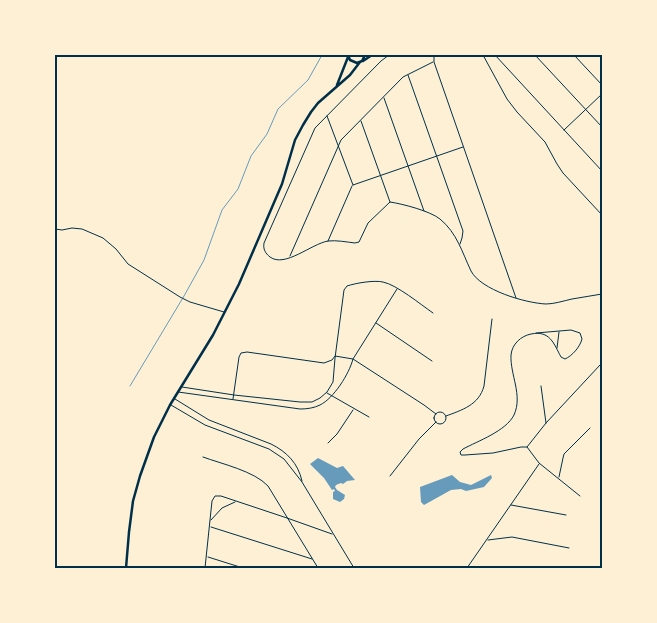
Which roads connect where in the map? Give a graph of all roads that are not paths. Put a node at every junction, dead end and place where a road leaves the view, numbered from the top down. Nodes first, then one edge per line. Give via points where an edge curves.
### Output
1 (365, 55) edge
2 (372, 55) edge
3 (389, 55) edge
4 (434, 55) edge
5 (483, 55) edge
6 (494, 55) edge
7 (535, 55) edge
8 (574, 55) edge
9 (348, 56) edge
10 (361, 62) junction
11 (434, 62) junction
12 (408, 74) junction
13 (602, 85) edge
14 (335, 88) junction
15 (602, 94) edge
16 (384, 97) junction
17 (586, 110) junction
18 (327, 116) junction
19 (361, 120) junction
20 (602, 128) edge
21 (564, 130) junction
22 (338, 145) junction
23 (464, 147) junction
24 (436, 156) junction
25 (408, 166) junction
26 (602, 171) edge
27 (380, 176) junction
28 (352, 185) junction
29 (390, 202) junction
30 (424, 211) junction
31 (602, 215) edge
32 (55, 229) edge
33 (328, 241) junction
34 (460, 244) junction
35 (289, 257) junction
36 (397, 289) junction
37 (602, 294) edge
38 (517, 298) junction
39 (225, 312) junction
40 (433, 313) dead end
41 (492, 319) dead end
42 (375, 323) junction
43 (559, 332) junction
44 (536, 333) junction
45 (557, 348) junction
46 (335, 356) junction
47 (353, 360) junction
48 (432, 361) dead end
49 (600, 365) dead end
50 (181, 386) junction
51 (541, 386) dead end
52 (208, 391) junction
53 (178, 392) junction
54 (218, 392) junction
55 (326, 392) junction
56 (234, 395) junction
57 (332, 395) junction
58 (208, 397) junction
59 (174, 398) junction
60 (217, 398) junction
61 (233, 400) junction
62 (170, 405) junction
63 (354, 408) junction
64 (197, 413) junction
65 (436, 414) junction
66 (446, 416) junction
67 (369, 417) dead end
68 (193, 419) junction
69 (209, 420) junction
70 (436, 422) junction
71 (546, 423) junction
72 (207, 426) junction
73 (590, 428) dead end
74 (328, 443) dead end
75 (527, 447) junction
76 (203, 457) dead end
77 (539, 463) junction
78 (390, 476) dead end
79 (559, 478) junction
80 (302, 482) junction
81 (580, 496) dead end
82 (235, 502) junction
83 (511, 505) junction
84 (566, 515) dead end
85 (287, 518) junction
86 (211, 520) junction
87 (210, 526) junction
88 (333, 535) junction
89 (487, 540) junction
90 (569, 548) dead end
91 (308, 552) junction
92 (303, 556) junction
93 (206, 557) junction
94 (314, 559) junction
95 (126, 568) edge
96 (205, 568) edge
97 (243, 568) edge
98 (318, 568) edge
99 (354, 568) edge
100 (467, 568) edge

1 - 10 main road
2 - 10 main road
3 - 18 street
4 - 11 street
5 - 31 street via 507,99 545,142 563,172
6 - 21 street
7 - 17 street
8 - 13 street
9 - 10 main road via 353,62
9 - 14 main road
10 - 14 main road
11 - 12 street
11 - 23 street
12 - 16 street
12 - 24 street
14 - 39 main road via 311,112 295,140 282,184
15 - 17 street
16 - 19 street
16 - 25 street
17 - 20 street
17 - 21 street
18 - 22 street
18 - 35 street via 311,135 264,243 264,251 272,258 281,260
19 - 22 street
19 - 27 street
21 - 26 street
22 - 28 street
22 - 35 street
23 - 24 street
23 - 38 street
24 - 25 street
24 - 34 street via 463,231
25 - 27 street
25 - 30 street
27 - 28 street
27 - 29 street
28 - 33 street
29 - 30 street
29 - 33 street via 368,223 359,242
30 - 34 street via 440,219
32 - 39 street via 77,228 102,238 128,264 180,297
33 - 35 street
34 - 38 street via 474,276 498,292
36 - 40 street
36 - 42 street
36 - 46 street via 380,281 346,288
37 - 38 street via 545,304
39 - 50 main road
41 - 66 street via 482,395 470,405
42 - 47 street
42 - 48 street
43 - 44 street
43 - 45 street
43 - 45 street via 578,332 582,339 566,359 561,357
44 - 45 street via 550,338
44 - 75 street via 521,338 512,350 517,391 513,416 503,427 463,449 460,454 494,453
46 - 47 street
46 - 55 street via 333,382
46 - 56 street via 324,363 241,353
47 - 57 street
47 - 65 street
49 - 71 street
50 - 52 street
50 - 53 main road
51 - 71 street
52 - 54 street
52 - 58 street
53 - 58 street
53 - 59 main road
54 - 56 street
54 - 60 street
55 - 56 street via 312,402
55 - 57 street
56 - 61 street
57 - 61 street via 319,406 300,410
57 - 63 street
58 - 60 street
59 - 62 main road
59 - 64 street
60 - 61 street
62 - 68 street
62 - 95 main road via 150,448 136,490
63 - 67 street
63 - 74 street
64 - 68 street
64 - 69 street
65 - 66 street via 441,412
65 - 70 street
66 - 70 street via 442,424
68 - 72 street
69 - 72 street
69 - 80 street via 279,448 294,463
70 - 78 street
71 - 75 street
72 - 80 street via 269,449 284,459
73 - 79 street via 564,454
75 - 77 street
76 - 85 street via 263,481
77 - 79 street
77 - 83 street
79 - 81 street
80 - 88 street
82 - 85 street
82 - 86 street via 222,508
82 - 86 street via 221,496 214,498
83 - 84 street
83 - 89 street
85 - 88 street
85 - 91 street
86 - 87 street
87 - 92 street
87 - 93 street
88 - 99 street
89 - 90 street via 512,537
89 - 100 street
91 - 92 street
91 - 94 street
92 - 94 street
93 - 96 street
93 - 97 street
94 - 98 street

